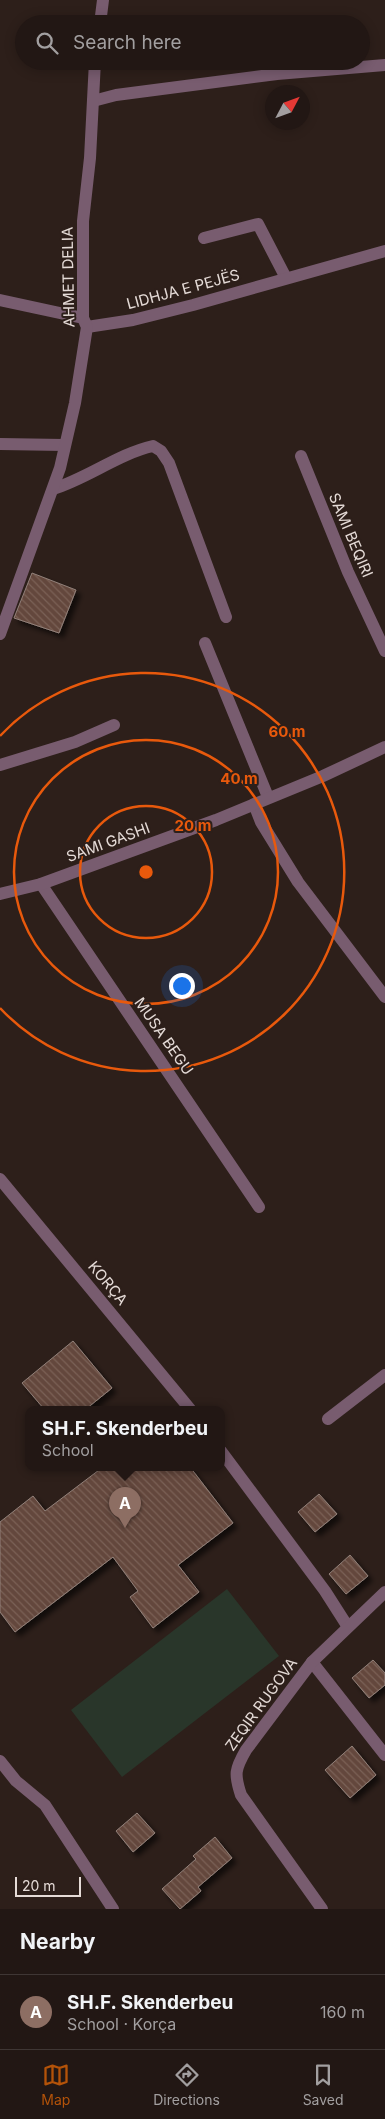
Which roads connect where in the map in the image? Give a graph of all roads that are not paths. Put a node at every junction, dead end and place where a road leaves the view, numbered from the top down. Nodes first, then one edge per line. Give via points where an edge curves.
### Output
1 (103, 0) edge
2 (101, 15) edge
3 (385, 65) edge
4 (370, 66) edge
5 (95, 70) edge
6 (325, 70) edge
7 (93, 100) junction
8 (204, 238) dead end
9 (385, 251) edge
10 (286, 278) junction
11 (0, 300) edge
12 (85, 322) junction
13 (0, 444) edge
14 (64, 445) junction
15 (302, 456) dead end
16 (53, 489) junction
17 (226, 617) dead end
18 (0, 634) edge
19 (205, 643) dead end
20 (385, 651) edge
21 (114, 725) dead end
22 (385, 747) edge
23 (0, 765) edge
24 (268, 797) junction
25 (254, 804) junction
26 (41, 884) junction
27 (0, 894) edge
28 (385, 997) edge
29 (0, 1178) edge
30 (259, 1207) dead end
31 (385, 1375) edge
32 (188, 1406) edge
33 (328, 1419) dead end
34 (225, 1456) edge
35 (385, 1592) edge
36 (348, 1627) junction
37 (312, 1662) junction
38 (385, 1755) edge
39 (0, 1761) edge
40 (113, 1909) edge
41 (322, 1909) edge

1 - 2 street
3 - 4 street
5 - 7 street, AHMET DELIA
6 - 7 street
7 - 12 street, AHMET DELIA via 82,221
8 - 10 street via 258,224
9 - 10 street, LIDHJA E PEJËS
10 - 12 street, LIDHJA E PEJËS via 133,320
11 - 12 street
12 - 14 street, AHMET DELIA via 75,403
13 - 14 street
14 - 16 street, AHMET DELIA
15 - 20 street, SAMI BEQIRI via 348,572
16 - 17 street via 75,482 140,449 153,446 161,451 169,463
16 - 18 street, AHMET DELIA
19 - 24 street
21 - 23 street via 74,742
22 - 24 street, SAMI GASHI
24 - 25 street, SAMI GASHI
25 - 26 street, SAMI GASHI
25 - 28 street via 273,844 298,882
26 - 27 street, SAMI GASHI
26 - 30 street, MUSA BEGU
29 - 32 street, KORÇA
31 - 33 street
34 - 36 street
35 - 36 street
36 - 37 street, ZEQIR RUGOVA
37 - 38 street
37 - 41 street, ZEQIR RUGOVA via 246,1750 237,1766 236,1778 241,1795
39 - 40 street via 16,1781 45,1804

